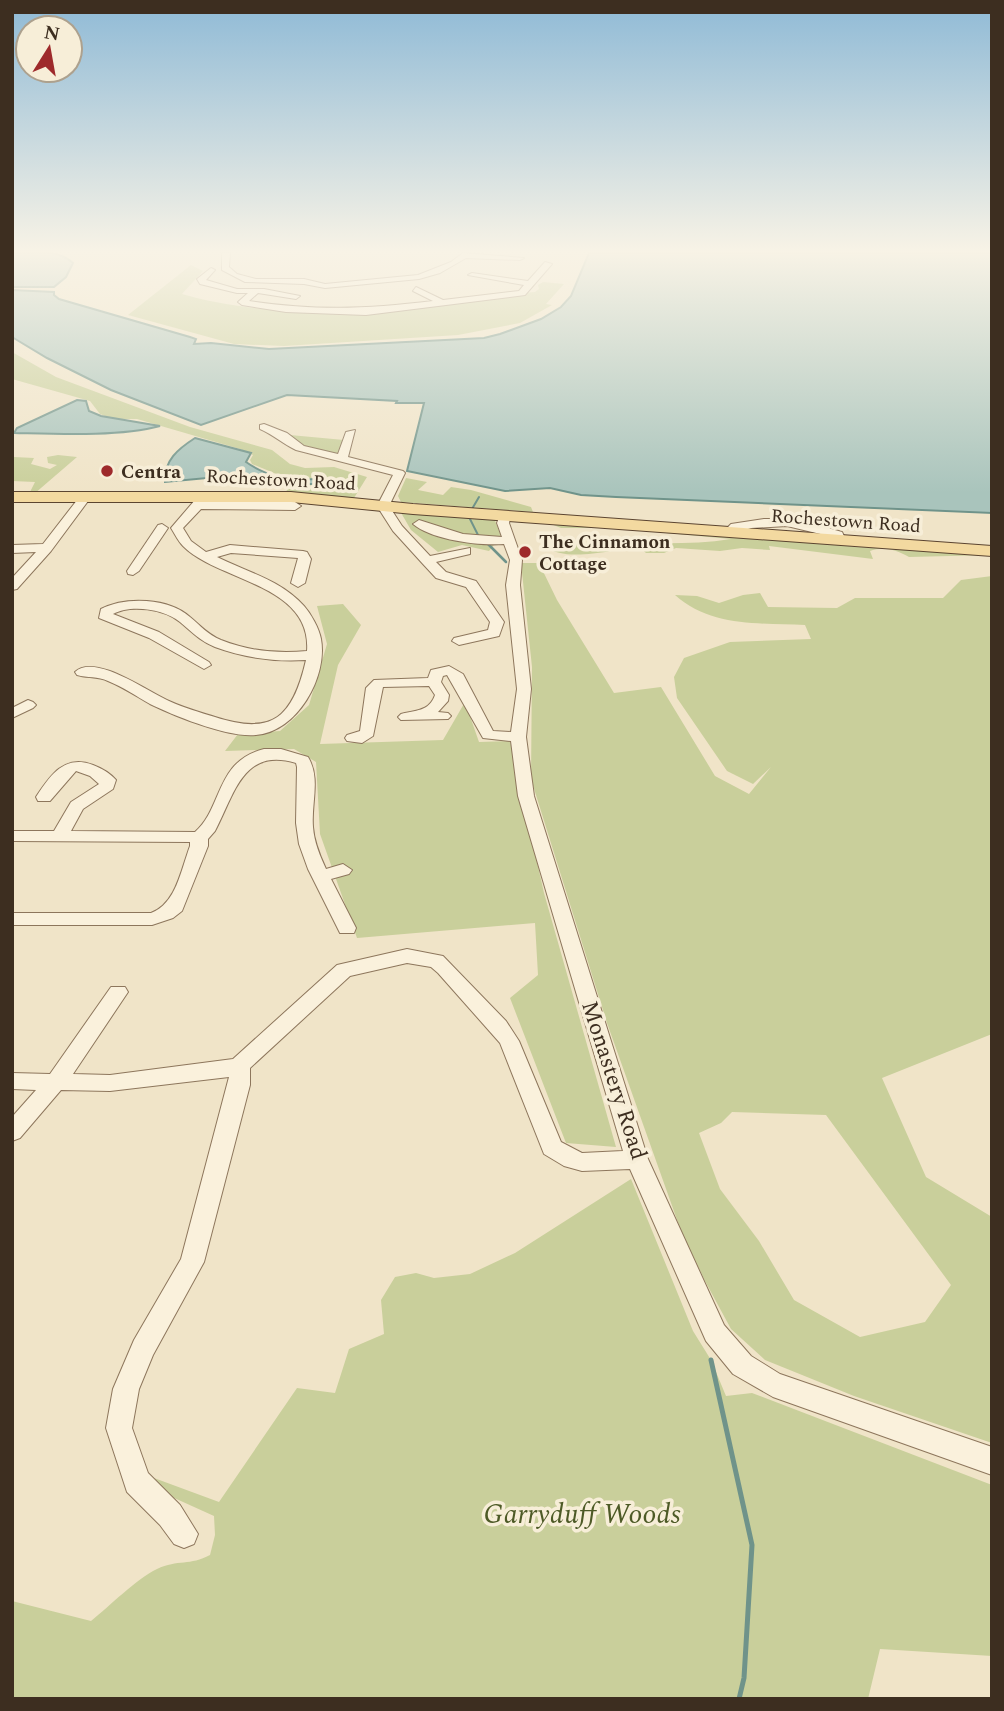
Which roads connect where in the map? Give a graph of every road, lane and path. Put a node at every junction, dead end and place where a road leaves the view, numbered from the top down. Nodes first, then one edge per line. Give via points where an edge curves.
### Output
1 (264, 427) dead end
2 (351, 432) dead end
3 (342, 459) junction
4 (12, 497) edge
5 (85, 497) junction
6 (202, 500) junction
7 (295, 506) dead end
8 (383, 506) junction
9 (505, 515) junction
10 (419, 524) dead end
11 (162, 528) dead end
12 (180, 536) junction
13 (153, 541) junction
14 (493, 541) junction
15 (47, 548) junction
16 (12, 549) edge
17 (466, 551) dead end
18 (992, 551) edge
19 (210, 558) junction
20 (427, 561) junction
21 (133, 571) dead end
22 (298, 583) dead end
23 (12, 586) edge
24 (459, 641) dead end
25 (313, 654) junction
26 (204, 665) dead end
27 (82, 673) dead end
28 (434, 682) junction
29 (28, 705) dead end
30 (12, 714) edge
31 (425, 716) junction
32 (443, 716) dead end
33 (406, 717) dead end
34 (518, 737) junction
35 (353, 738) dead end
36 (71, 790) dead end
37 (12, 836) edge
38 (60, 836) junction
39 (198, 836) junction
40 (343, 870) dead end
41 (322, 876) junction
42 (12, 919) edge
43 (347, 928) dead end
44 (118, 992) dead end
45 (240, 1065) junction
46 (12, 1081) edge
47 (57, 1082) junction
48 (12, 1132) edge
49 (637, 1159) junction
50 (992, 1461) edge
51 (184, 1534) dead end

1 - 3 street via 294,446
2 - 3 street
3 - 8 street via 398,472
4 - 5 main road, Rochestown Road
5 - 6 main road, Rochestown Road
5 - 15 street
6 - 7 street
6 - 8 main road, Rochestown Road via 290,497
6 - 12 street via 181,519
8 - 9 main road, Rochestown Road
8 - 20 street
9 - 14 street, Monastery Road
9 - 18 main road, Rochestown Road
10 - 14 street via 454,538
11 - 13 street
12 - 13 street
12 - 19 street
13 - 21 street
14 - 34 street, Monastery Road via 516,559 513,585 524,689
15 - 16 street
15 - 23 street
17 - 20 street
19 - 22 street via 230,549 303,555
19 - 25 street via 284,592 313,634
20 - 24 street via 441,575 471,584 498,622 494,633
25 - 26 street via 248,653 209,640 185,619 147,608 125,605 106,612 106,618 114,623 154,635
25 - 27 street via 299,703 278,725 265,731 244,731 163,705 108,675
28 - 31 street via 441,701
28 - 34 street via 441,671 456,674 488,735
28 - 35 street via 379,683 373,688 368,733
29 - 30 street
31 - 32 street
31 - 33 street
34 - 49 street, Monastery Road via 530,807
36 - 38 street via 48,792 67,768 77,765 88,766 108,780 107,786 71,810
37 - 38 street
38 - 39 street
39 - 41 street via 206,831 236,772 247,760 263,754 292,756 306,765 305,835
39 - 42 street via 199,846 176,907 166,915 152,919
40 - 41 street
41 - 43 street
44 - 47 street
45 - 47 street via 110,1083
45 - 49 street via 332,978 407,956 422,957 445,968 499,1026 552,1149 566,1159 588,1163
45 - 51 street via 239,1084 192,1262 143,1348 126,1390 119,1428 136,1482
46 - 47 street
47 - 48 street
49 - 50 street, Monastery Road via 715,1333 742,1366 773,1384

